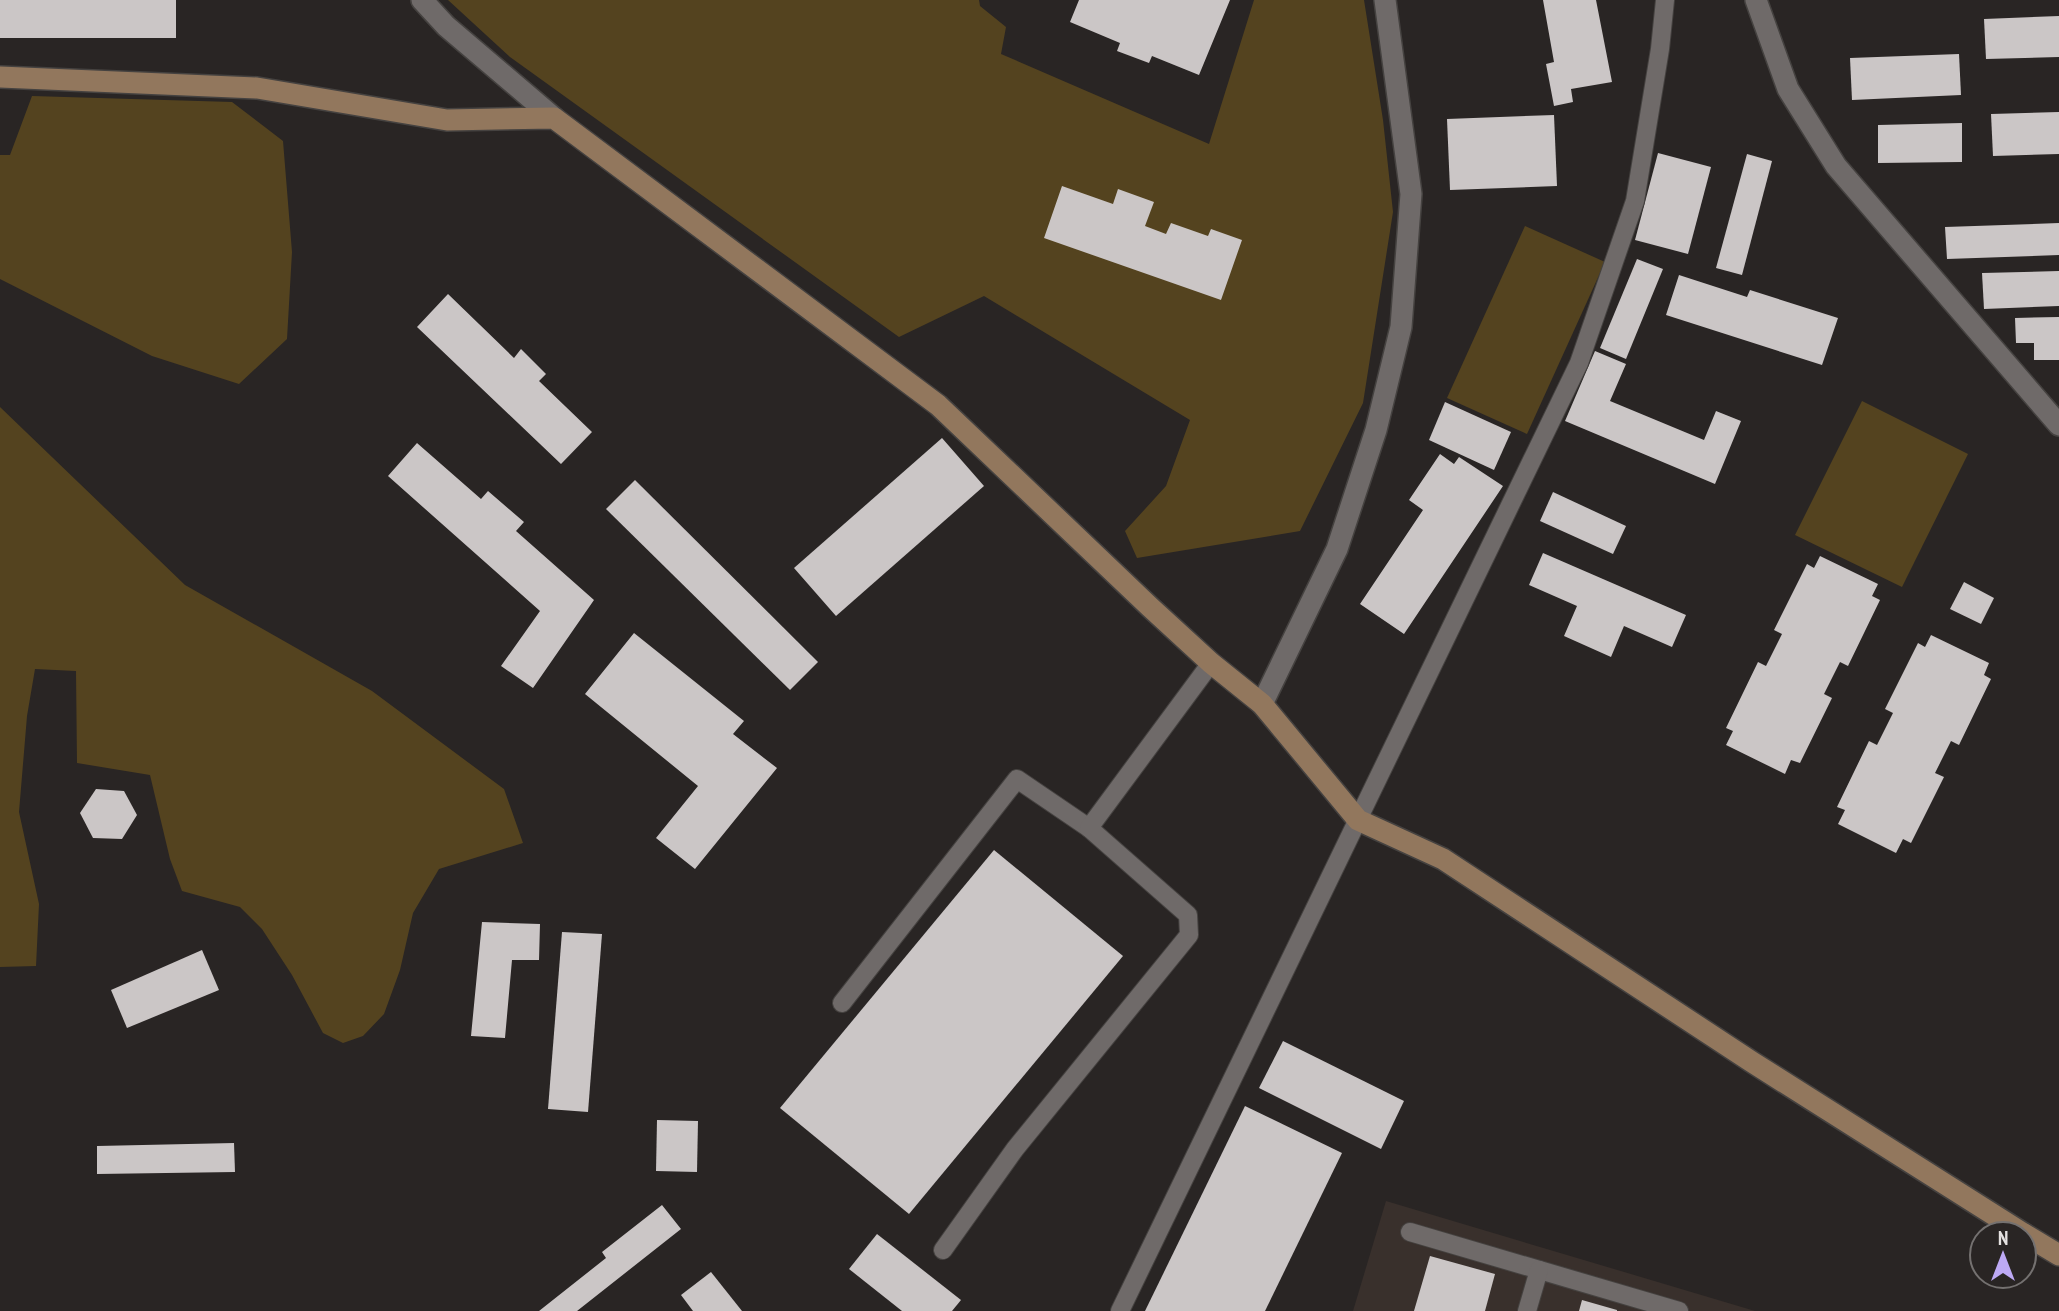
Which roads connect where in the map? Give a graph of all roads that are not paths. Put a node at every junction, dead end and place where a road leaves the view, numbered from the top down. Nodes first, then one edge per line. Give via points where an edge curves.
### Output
1 (422, 0) edge
2 (1385, 0) edge
3 (1665, 0) edge
4 (1756, 0) edge
5 (0, 77) edge
6 (554, 118) junction
7 (2059, 425) edge
8 (1212, 663) junction
9 (1262, 704) junction
10 (1357, 820) junction
11 (1089, 828) junction
12 (842, 1003) dead end
13 (2002, 1220) edge
14 (1410, 1232) dead end
15 (2038, 1242) edge
16 (943, 1250) dead end
17 (2059, 1255) edge
18 (1539, 1270) junction
19 (1120, 1311) edge
20 (1527, 1311) edge
21 (1679, 1311) edge

1 - 6 street
2 - 9 street via 1411,194 1401,327 1376,430 1337,550
3 - 10 lane via 1635,201 1579,363
4 - 7 street via 1788,89 1836,166
5 - 6 street via 257,88 447,120
6 - 8 street via 938,405
8 - 9 street
8 - 11 lane
9 - 10 street
10 - 13 street via 1443,859
10 - 19 lane
11 - 12 lane via 1017,779
11 - 16 lane via 1188,915 1189,935 1014,1149
14 - 18 lane
15 - 17 street
18 - 20 lane
18 - 21 lane

